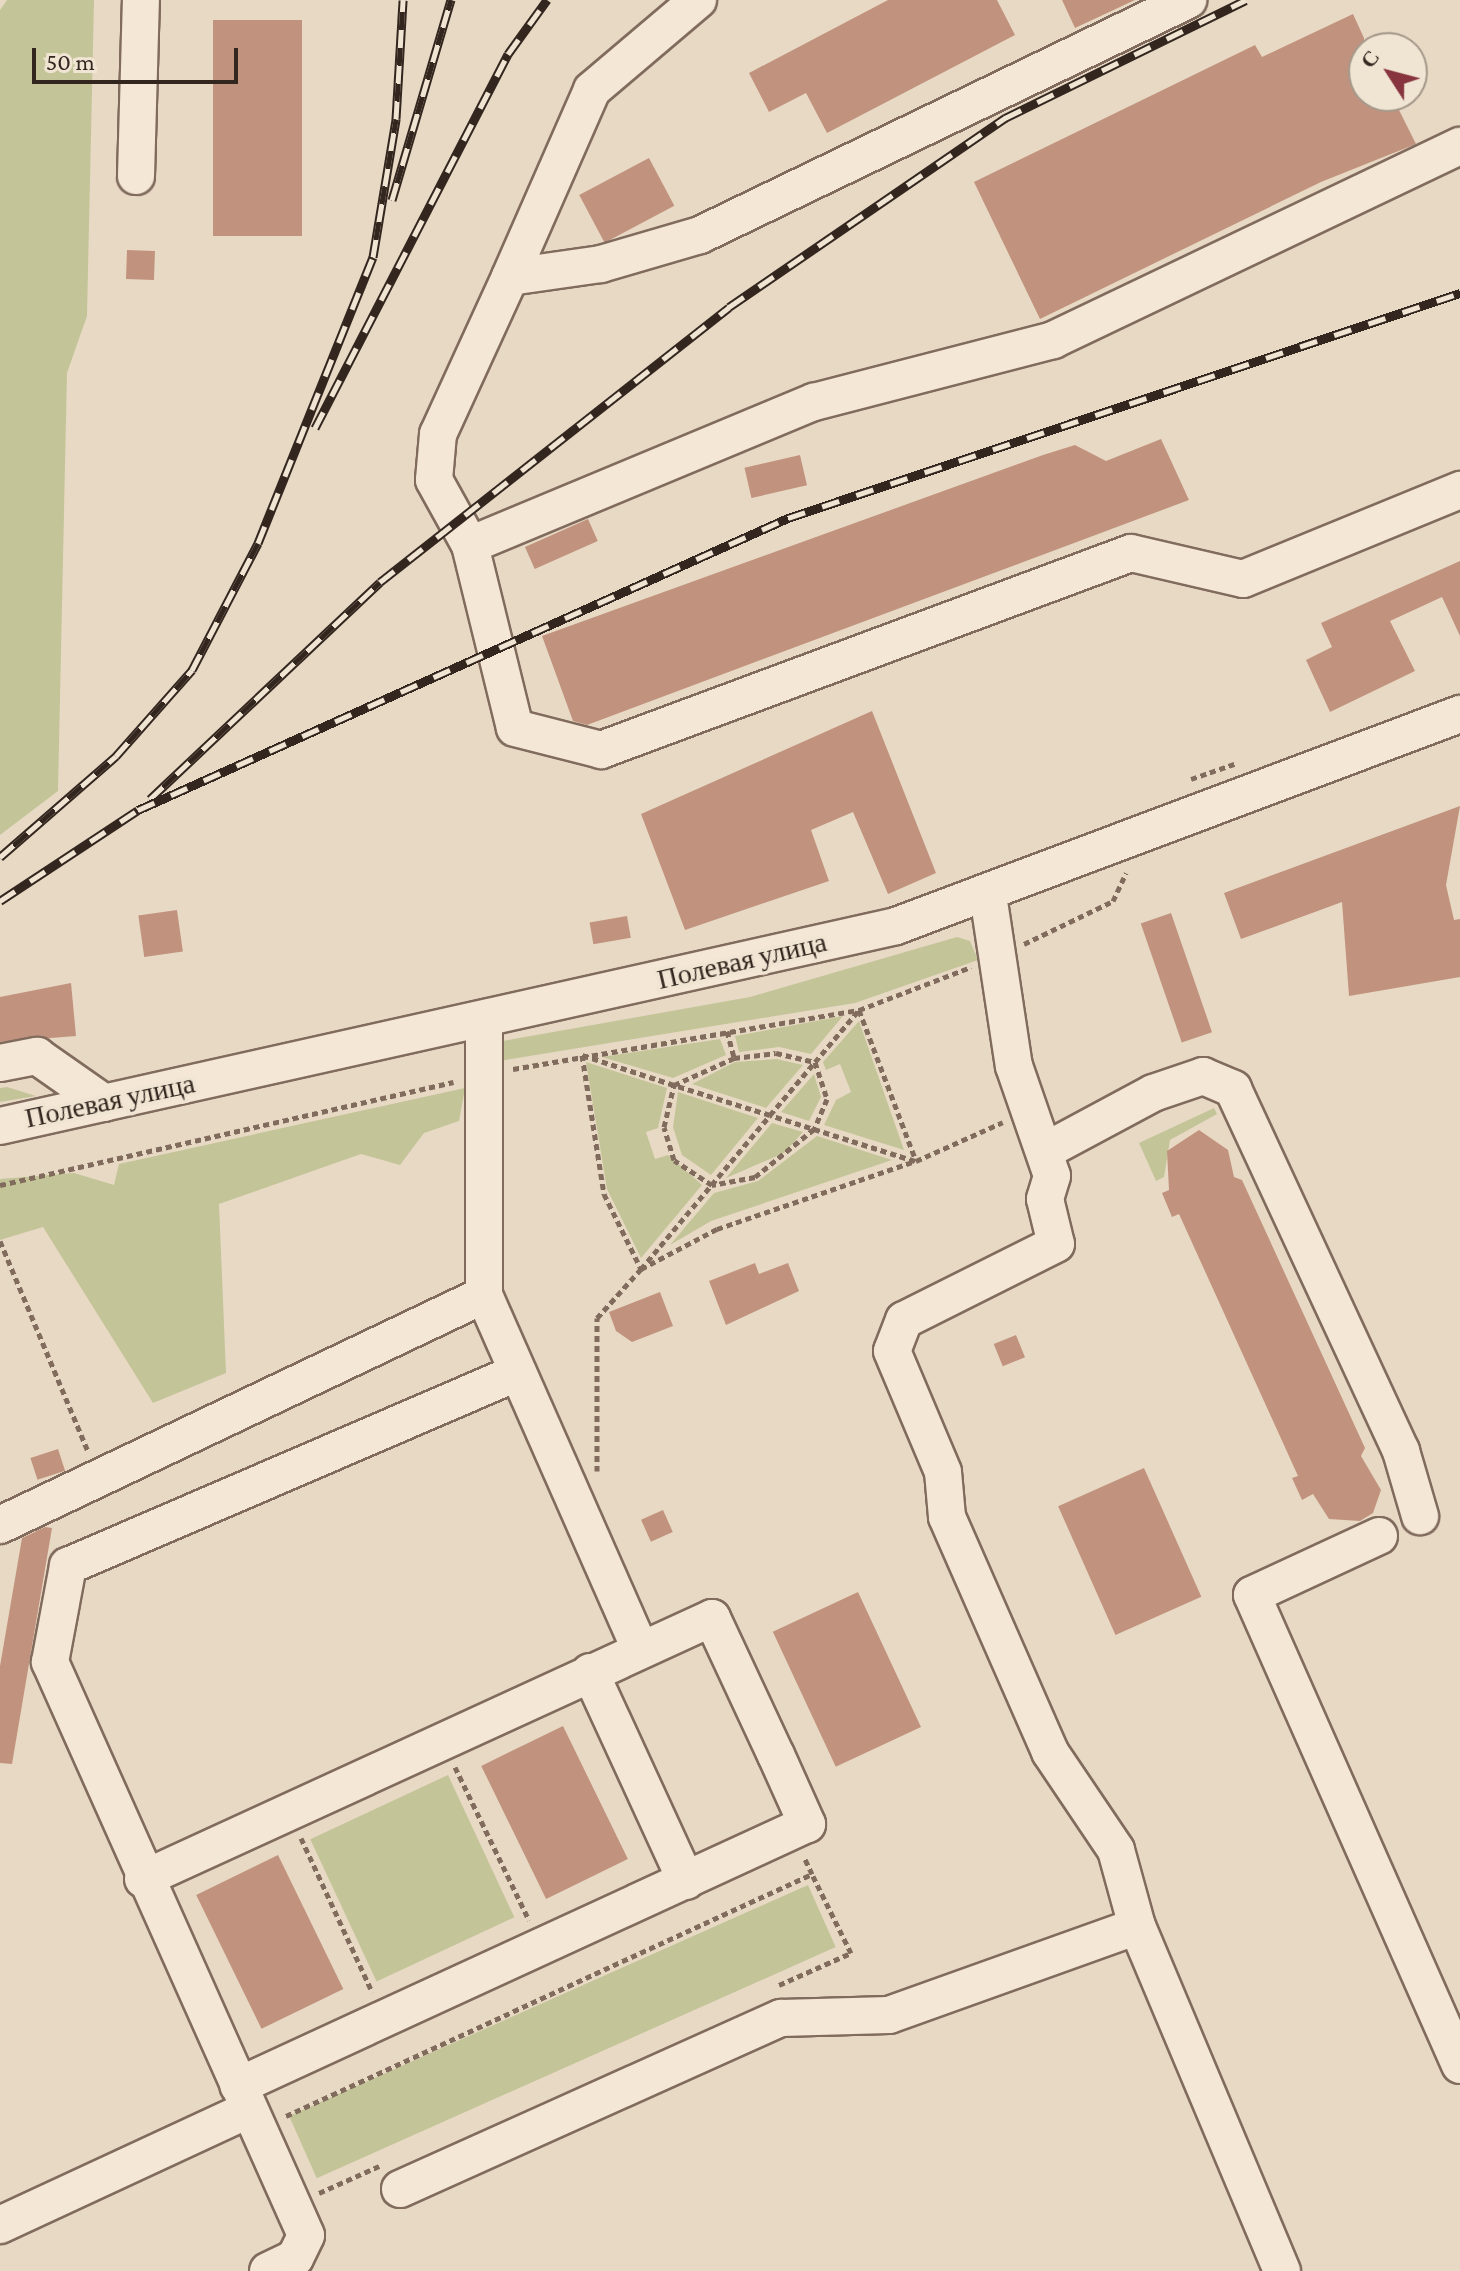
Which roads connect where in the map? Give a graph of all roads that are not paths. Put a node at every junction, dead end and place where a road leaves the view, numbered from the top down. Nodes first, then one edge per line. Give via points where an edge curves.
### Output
1 (141, 0) edge
2 (1188, 0) edge
3 (680, 4) edge
4 (1460, 146) edge
5 (136, 176) dead end
6 (510, 277) junction
7 (1460, 490) edge
8 (470, 545) junction
9 (1460, 714) edge
10 (988, 895) junction
11 (484, 1019) junction
12 (0, 1063) edge
13 (104, 1103) junction
14 (0, 1126) edge
15 (1045, 1151) junction
16 (484, 1295) junction
17 (516, 1373) junction
18 (1420, 1516) dead end
19 (0, 1525) edge
20 (1379, 1536) dead end
21 (640, 1648) junction
22 (590, 1672) junction
23 (143, 1879) junction
24 (686, 1881) junction
25 (1137, 1926) junction
26 (1460, 2065) edge
27 (257, 2097) junction
28 (395, 2175) road end
29 (0, 2225) edge
30 (268, 2271) edge
31 (1282, 2271) edge

1 - 5 street
2 - 6 street via 700,235 601,264
3 - 6 street via 592,90
4 - 8 street via 1053,340 814,402
6 - 8 street via 438,434 434,480
7 - 8 street via 1243,579 1131,553 601,750 515,728
9 - 10 street, Полевая улица
10 - 11 street, Полевая улица via 896,926
10 - 15 street via 1014,1066
11 - 13 street, Полевая улица
11 - 16 street
12 - 13 street via 37,1056
13 - 14 street, Полевая улица
15 - 18 street via 1165,1089 1203,1076 1233,1089 1401,1451
15 - 25 street via 1052,1252 904,1320 892,1351 943,1472 947,1517 1050,1752 1116,1850
16 - 17 street
16 - 19 street
17 - 21 street
17 - 23 street via 68,1566 50,1662
20 - 26 street via 1252,1595
21 - 22 street
21 - 24 street via 712,1618 807,1824
22 - 23 street
22 - 24 street
23 - 27 street
24 - 27 street
25 - 28 street via 889,2015 781,2018
25 - 31 street
27 - 29 street
27 - 30 street via 306,2235 295,2258

